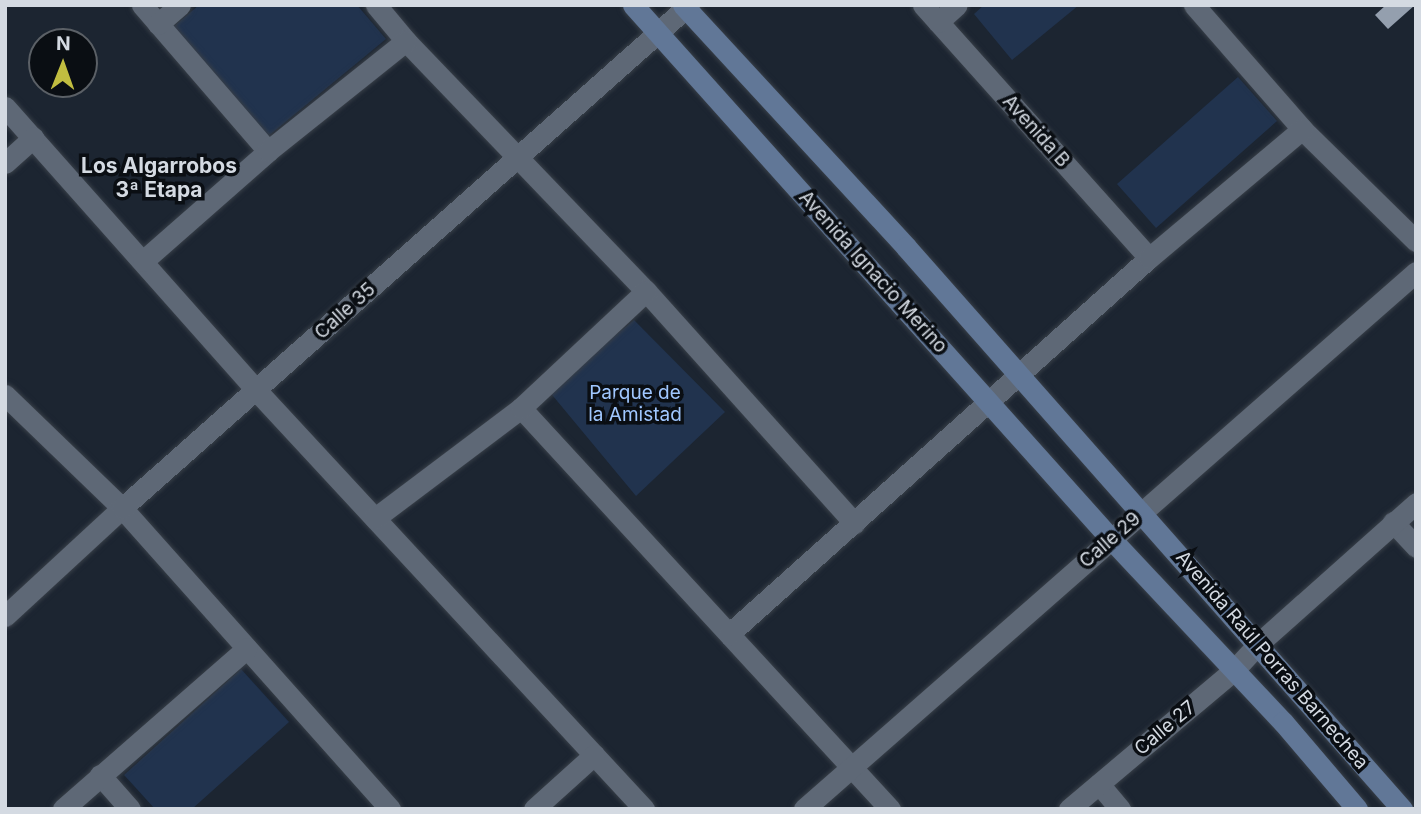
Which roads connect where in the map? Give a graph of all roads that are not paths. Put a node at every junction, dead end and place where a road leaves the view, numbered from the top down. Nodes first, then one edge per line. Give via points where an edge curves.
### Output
1 (142, 5) edge
2 (180, 5) edge
3 (376, 5) edge
4 (633, 5) edge
5 (923, 5) edge
6 (957, 5) edge
7 (1194, 5) edge
8 (686, 6) edge
9 (938, 22) junction
10 (158, 24) junction
11 (658, 33) junction
12 (406, 41) junction
13 (5, 107) edge
14 (1302, 129) junction
15 (33, 138) junction
16 (268, 151) junction
17 (517, 158) junction
18 (5, 163) edge
19 (1416, 241) edge
20 (1149, 258) junction
21 (143, 261) junction
22 (1416, 272) edge
23 (646, 291) junction
24 (1019, 374) junction
25 (256, 390) junction
26 (5, 395) edge
27 (989, 402) junction
28 (521, 408) junction
29 (1416, 503) edge
30 (121, 508) junction
31 (1142, 512) junction
32 (374, 518) junction
33 (1393, 522) junction
34 (854, 523) junction
35 (1111, 539) junction
36 (1416, 547) edge
37 (5, 616) edge
38 (729, 634) junction
39 (1258, 644) junction
40 (247, 648) junction
41 (1234, 670) junction
42 (594, 755) junction
43 (852, 767) junction
44 (100, 775) junction
45 (1099, 784) junction
46 (63, 809) edge
47 (130, 809) edge
48 (390, 809) edge
49 (534, 809) edge
50 (644, 809) edge
51 (804, 809) edge
52 (890, 809) edge
53 (1069, 809) edge
54 (1120, 809) edge
55 (1357, 809) edge
56 (1402, 809) edge

1 - 10 street
2 - 10 street
3 - 12 street
4 - 11 street, Avenida Ignacio Merino
5 - 9 street, Avenida B
6 - 9 street
7 - 14 street
8 - 11 street, Calle 35
8 - 24 street, Avenida Ignacio Merino
9 - 20 street, Avenida B
10 - 16 street
11 - 17 street, Calle 35
11 - 27 street, Avenida Ignacio Merino
12 - 16 street
12 - 17 street
13 - 15 street
14 - 19 street
14 - 20 street
15 - 18 street
15 - 21 street
16 - 21 street
17 - 23 street
17 - 25 street, Calle 35
20 - 24 street
21 - 25 street
22 - 31 street, Calle 29
23 - 28 street
23 - 34 street
24 - 27 street
24 - 31 street, Avenida Ignacio Merino
25 - 30 street, Calle 35
25 - 32 street
26 - 30 street
27 - 34 street
27 - 35 street, Avenida Ignacio Merino
28 - 32 street
28 - 38 street
29 - 33 street, Calle 27
30 - 37 street, Calle 35
30 - 40 street
31 - 35 street, Calle 29
31 - 39 street, Avenida Raúl Porras Barnechea
32 - 42 street
33 - 36 street
33 - 39 street, Calle 27
34 - 38 street
35 - 41 street, Avenida Raúl Porras Barnechea
35 - 43 street, Calle 29
38 - 43 street
39 - 41 street, Calle 27
39 - 56 street, Avenida Raúl Porras Barnechea
40 - 44 street
40 - 48 street
41 - 45 street, Calle 27
41 - 55 street, Avenida Raúl Porras Barnechea
42 - 49 street
42 - 50 street
43 - 51 street, Calle 29
43 - 52 street
44 - 46 street
44 - 47 street
45 - 53 street, Calle 27
45 - 54 street

